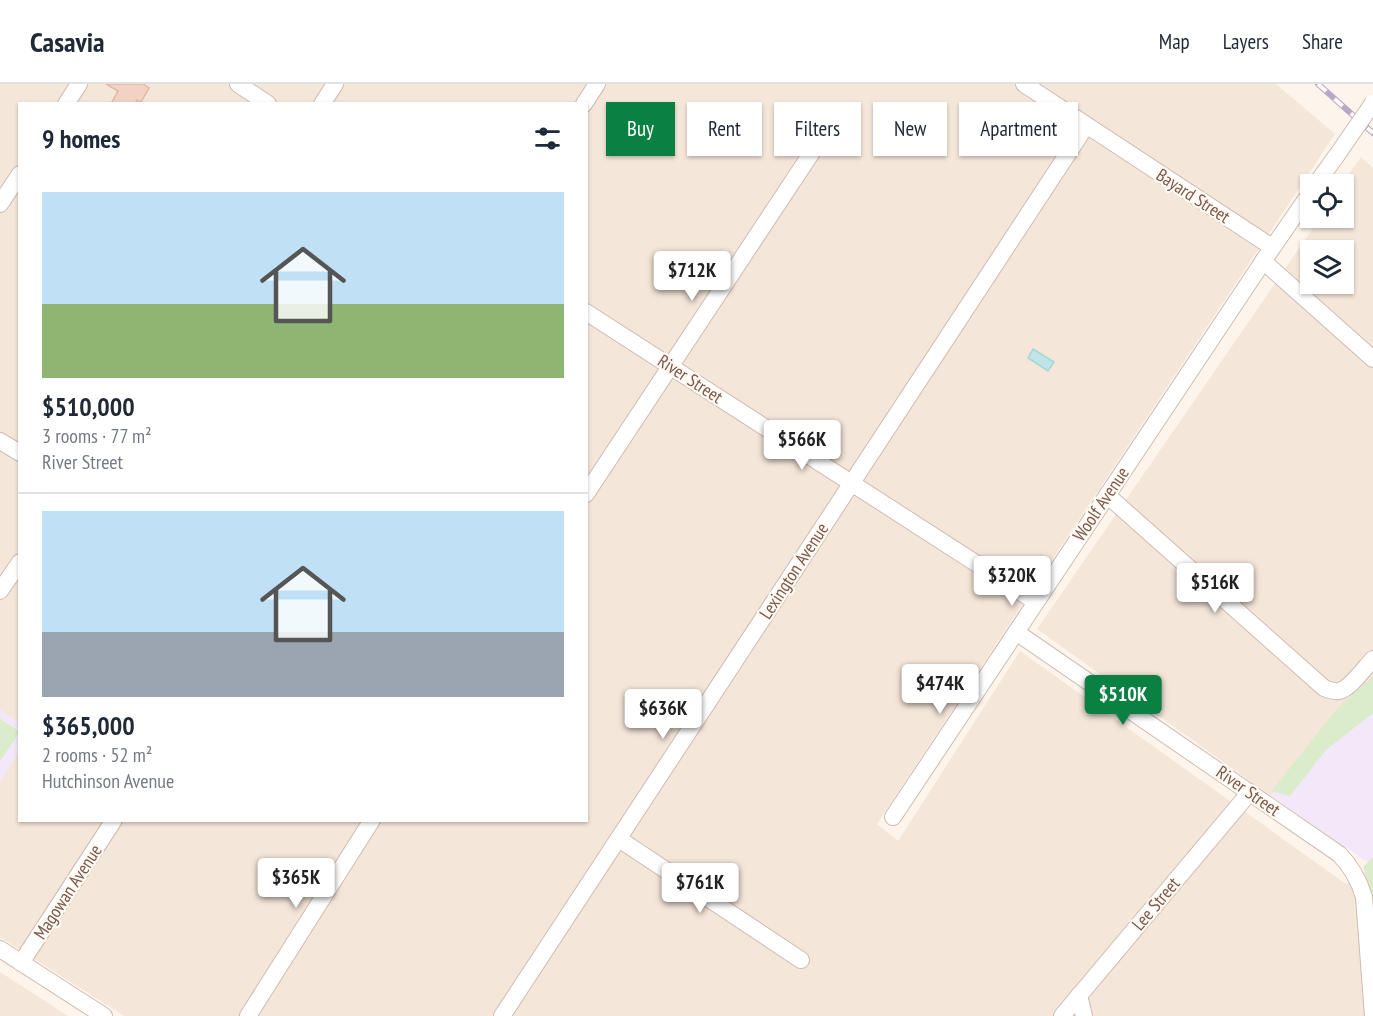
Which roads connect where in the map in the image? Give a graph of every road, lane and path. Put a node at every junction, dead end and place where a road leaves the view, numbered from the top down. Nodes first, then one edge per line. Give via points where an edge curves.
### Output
1 (79, 84) edge
2 (238, 84) edge
3 (335, 84) edge
4 (597, 84) edge
5 (1024, 84) edge
6 (67, 102) edge
7 (265, 102) edge
8 (323, 102) edge
9 (586, 102) edge
10 (1373, 103) edge
11 (1086, 126) junction
12 (810, 156) edge
13 (1323, 174) edge
14 (18, 177) edge
15 (0, 204) edge
16 (1300, 208) edge
17 (1268, 254) junction
18 (588, 313) edge
19 (1373, 359) edge
20 (671, 366) junction
21 (0, 441) edge
22 (18, 452) edge
23 (852, 483) junction
24 (588, 491) edge
25 (1107, 495) junction
26 (18, 565) edge
27 (0, 591) edge
28 (1036, 602) junction
29 (1016, 632) junction
30 (1373, 659) edge
31 (1250, 792) junction
32 (893, 817) dead end
33 (113, 822) edge
34 (371, 822) edge
35 (618, 839) junction
36 (0, 949) edge
37 (801, 960) dead end
38 (21, 963) junction
39 (1080, 995) junction
40 (104, 1016) edge
41 (248, 1016) edge
42 (502, 1016) edge
43 (1062, 1016) edge
44 (1084, 1016) edge
45 (1373, 1016) edge

1 - 6 street
2 - 7 street
3 - 8 street
4 - 9 street
5 - 11 street, Bayard Street
10 - 13 street, bridge
11 - 17 street, Bayard Street
11 - 23 street, Lexington Avenue
12 - 20 street
14 - 15 street
16 - 17 street, Woolf Avenue
17 - 19 street, Bayard Street
17 - 25 street, Woolf Avenue
18 - 20 street, River Street
20 - 23 street, River Street
20 - 24 street
21 - 22 street
23 - 28 street, River Street
23 - 35 street, Lexington Avenue
25 - 28 street, Woolf Avenue
25 - 30 street via 1324,688 1346,688
26 - 27 street
28 - 29 street, Woolf Avenue
29 - 31 street, River Street
29 - 32 street, Woolf Avenue
31 - 39 street, Lee Street
31 - 45 street, River Street via 1340,854 1351,866 1364,897
33 - 38 street, Magowan Avenue
34 - 41 street
35 - 37 street
35 - 42 street, Lexington Avenue
36 - 38 street
38 - 40 street
39 - 43 street, Lee Street
39 - 44 street

